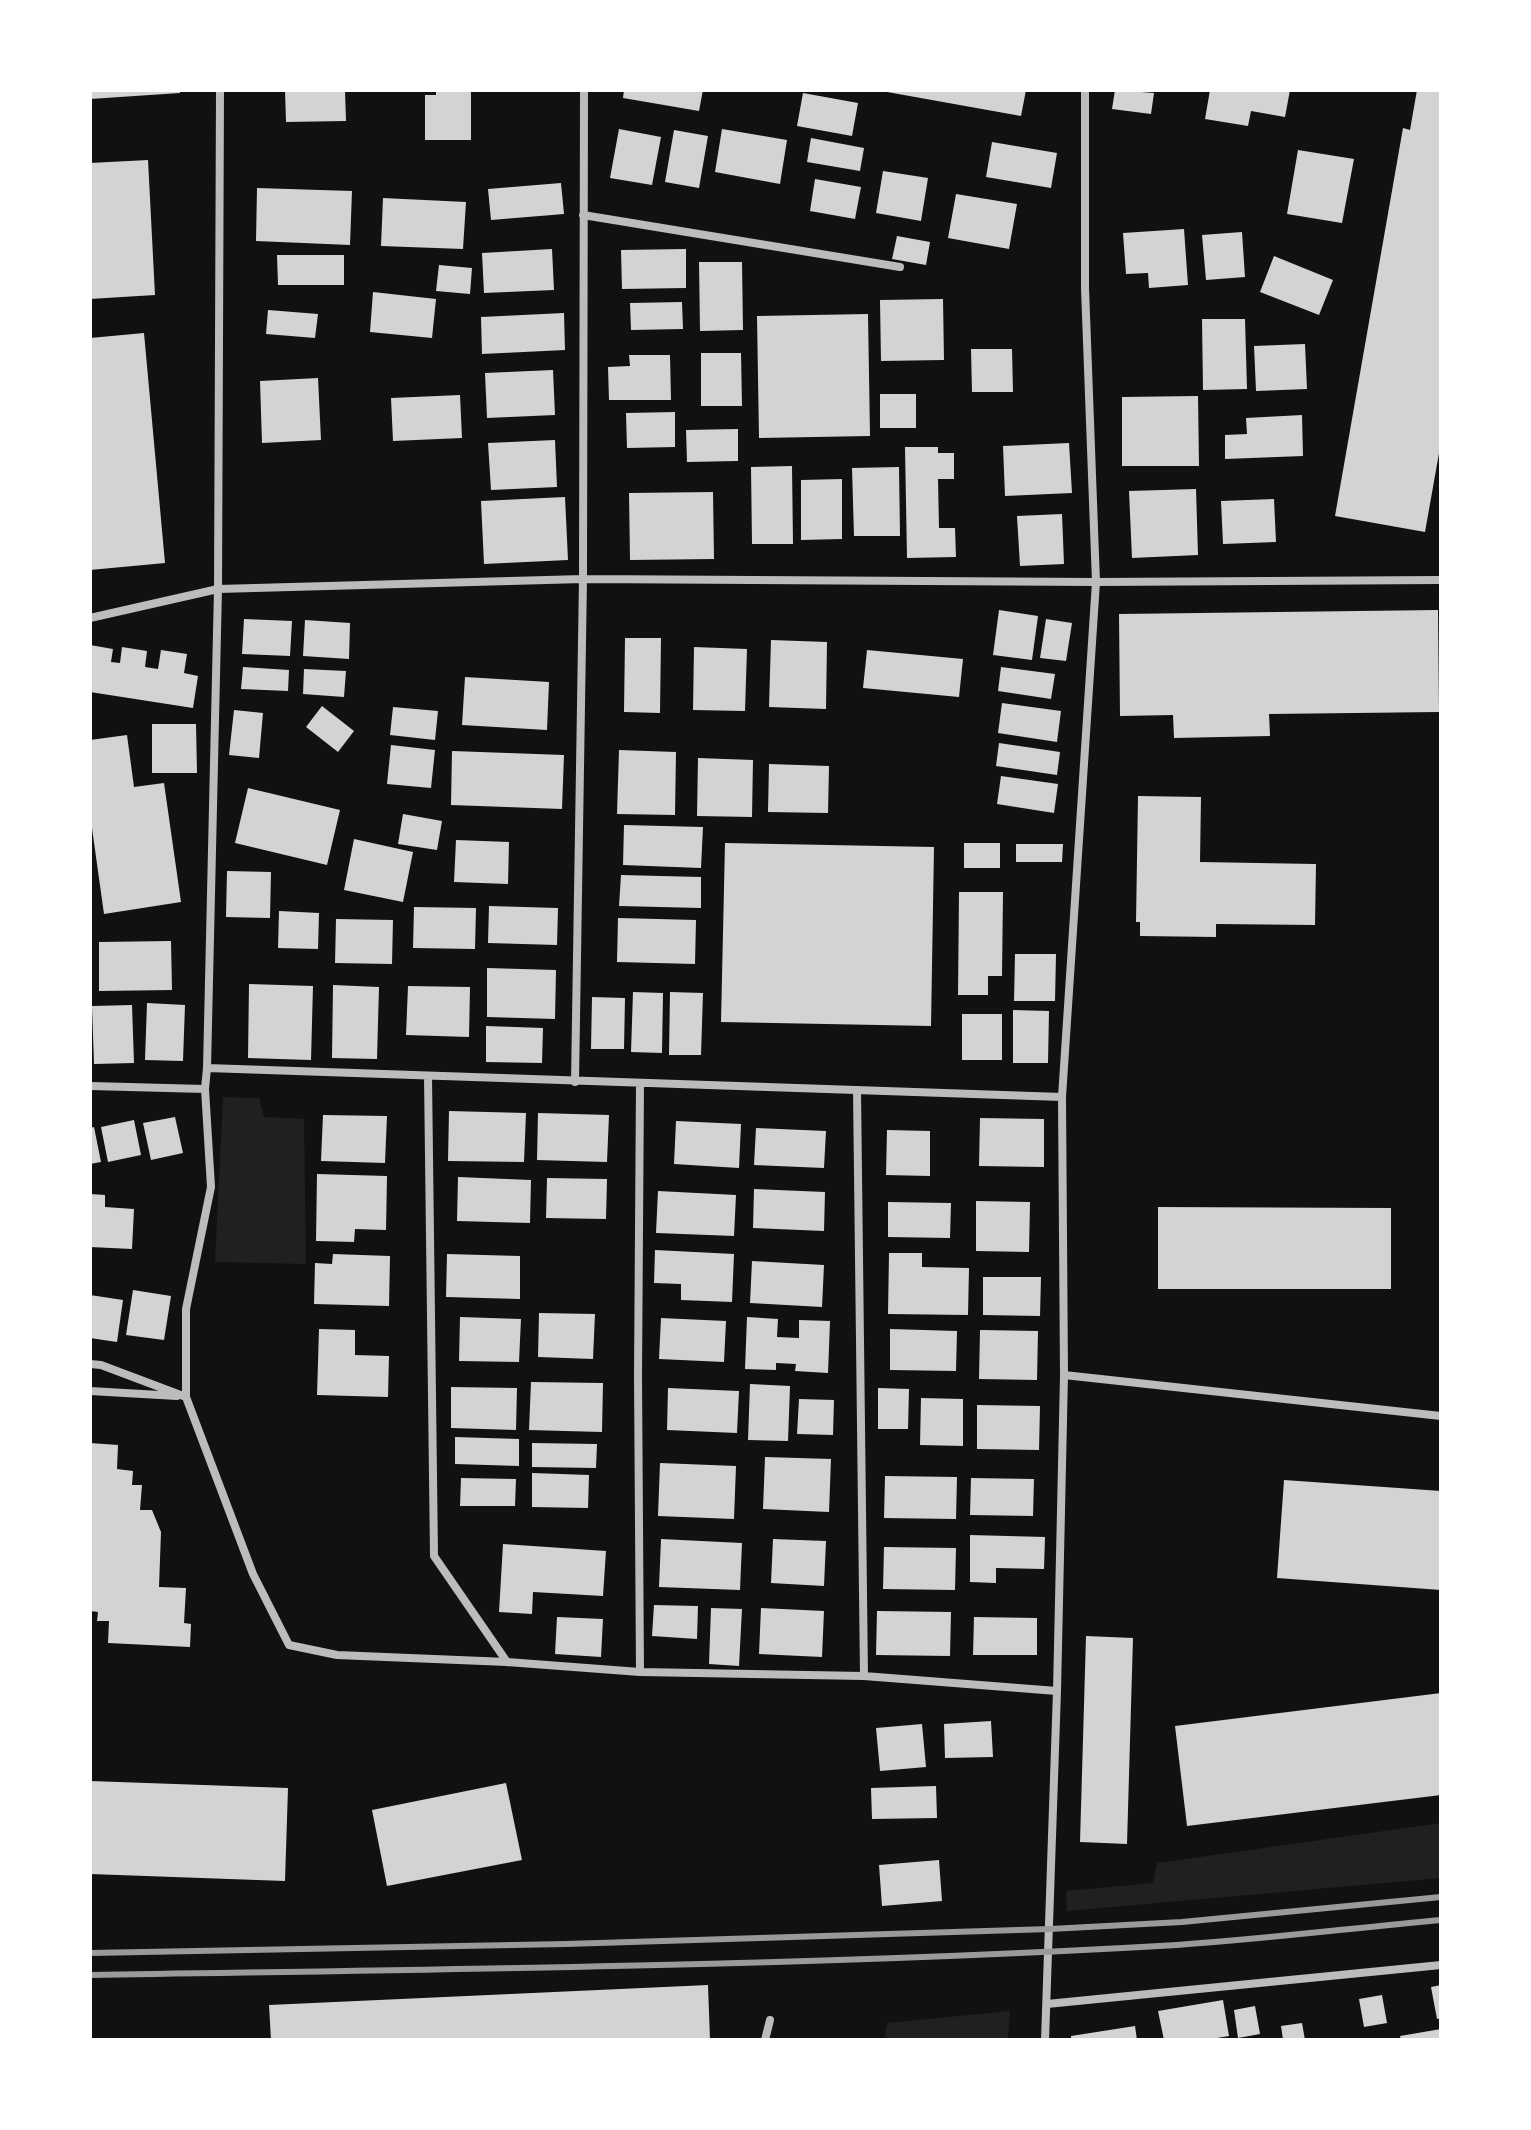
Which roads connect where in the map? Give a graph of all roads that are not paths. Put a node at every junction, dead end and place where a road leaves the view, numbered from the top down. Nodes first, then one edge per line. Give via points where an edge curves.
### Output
1 (220, 90) edge
2 (584, 90) edge
3 (1085, 90) edge
4 (583, 215) junction
5 (900, 267) dead end
6 (583, 579) junction
7 (1441, 580) edge
8 (1096, 582) junction
9 (218, 589) junction
10 (90, 618) edge
11 (207, 1068) junction
12 (428, 1076) junction
13 (575, 1082) junction
14 (640, 1083) junction
15 (90, 1086) edge
16 (205, 1089) junction
17 (857, 1090) junction
18 (1062, 1097) junction
19 (90, 1364) edge
20 (1064, 1375) junction
21 (90, 1391) edge
22 (186, 1397) junction
23 (1441, 1416) edge
24 (507, 1662) junction
25 (640, 1672) junction
26 (864, 1676) junction
27 (1057, 1691) junction
28 (1441, 1965) edge
29 (1047, 2004) junction
30 (770, 2020) dead end
31 (765, 2040) edge
32 (1045, 2040) edge

1 - 9 street
2 - 4 street
3 - 8 street via 1085,288
4 - 5 street
4 - 6 street
6 - 8 street
6 - 9 street
6 - 13 street
7 - 8 street
8 - 18 street
9 - 10 street
9 - 11 street
11 - 12 street
11 - 16 street
12 - 13 street
12 - 24 street via 434,1556
13 - 14 street
14 - 17 street
14 - 25 street
15 - 16 street
16 - 22 street via 211,1187 186,1309
17 - 18 street
17 - 26 street
18 - 20 street
19 - 22 street
20 - 23 street
20 - 27 street
21 - 22 street
22 - 24 street via 253,1574 289,1645 337,1655
24 - 25 street
25 - 26 street
26 - 27 street
27 - 29 street
28 - 29 street
29 - 32 street
30 - 31 street

